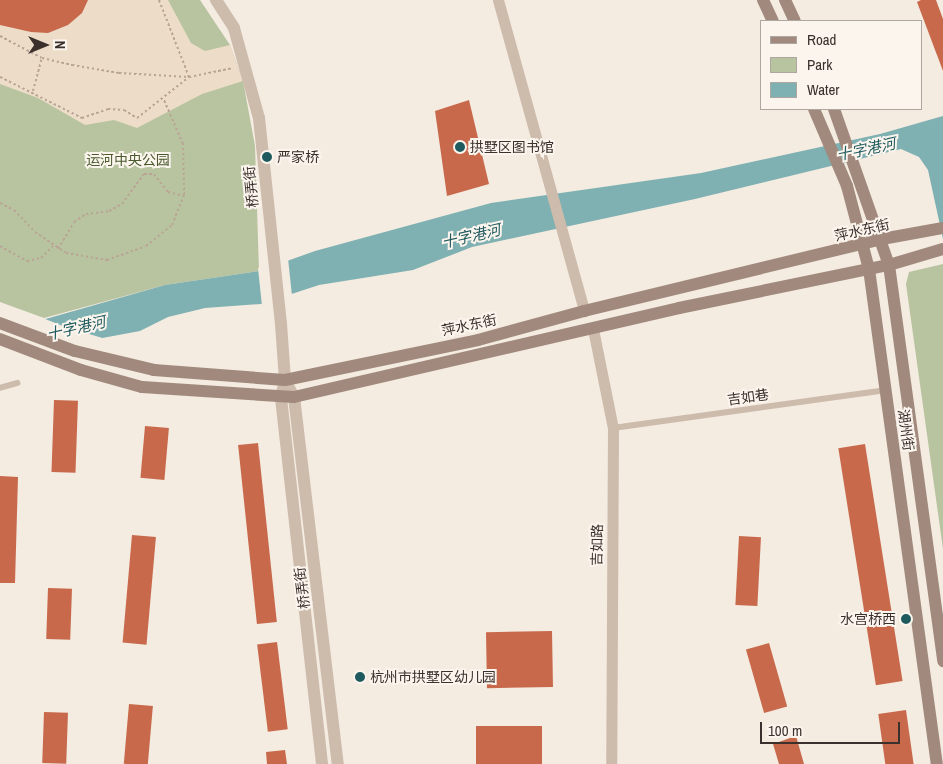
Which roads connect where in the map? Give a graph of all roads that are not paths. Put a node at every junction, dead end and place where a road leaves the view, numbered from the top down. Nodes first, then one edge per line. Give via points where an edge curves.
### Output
1 (216, 0) edge
2 (498, 0) edge
3 (763, 0) edge
4 (785, 0) edge
5 (773, 20) edge
6 (795, 20) edge
7 (814, 110) edge
8 (834, 110) edge
9 (942, 228) edge
10 (882, 239) junction
11 (862, 245) junction
12 (943, 249) edge
13 (889, 265) junction
14 (869, 269) junction
15 (584, 310) junction
16 (0, 323) edge
17 (593, 329) junction
18 (0, 340) edge
19 (285, 380) junction
20 (17, 383) dead end
21 (0, 388) edge
22 (886, 390) junction
23 (294, 397) junction
24 (281, 398) junction
25 (613, 428) junction
26 (943, 661) edge
27 (322, 764) edge
28 (338, 764) edge
29 (611, 764) edge
30 (938, 764) edge

1 - 19 street, 桥弄街 via 234,28 258,118
2 - 15 street
3 - 5 main road
4 - 6 main road
7 - 11 main road, 湖州街 via 847,186
8 - 10 main road, 湖州街
9 - 10 main road, 萍水东街
10 - 11 main road, 萍水东街
10 - 13 main road, 湖州街
11 - 14 main road, 湖州街
11 - 15 main road, 萍水东街
12 - 13 main road
13 - 14 main road
13 - 26 main road, 湖州街
14 - 17 main road
14 - 22 main road, 湖州街
15 - 19 main road, 萍水东街 via 478,340
16 - 19 main road, 萍水东街 via 116,362 154,370
17 - 23 main road
17 - 25 street, 吉如路
18 - 24 main road via 142,387
19 - 23 street, 桥弄街
19 - 24 street, 桥弄街
20 - 21 lane
22 - 25 lane, 吉如巷
22 - 30 main road, 湖州街
23 - 24 main road
23 - 28 street, 桥弄街
24 - 27 street, 桥弄街
25 - 29 street, 吉如路

